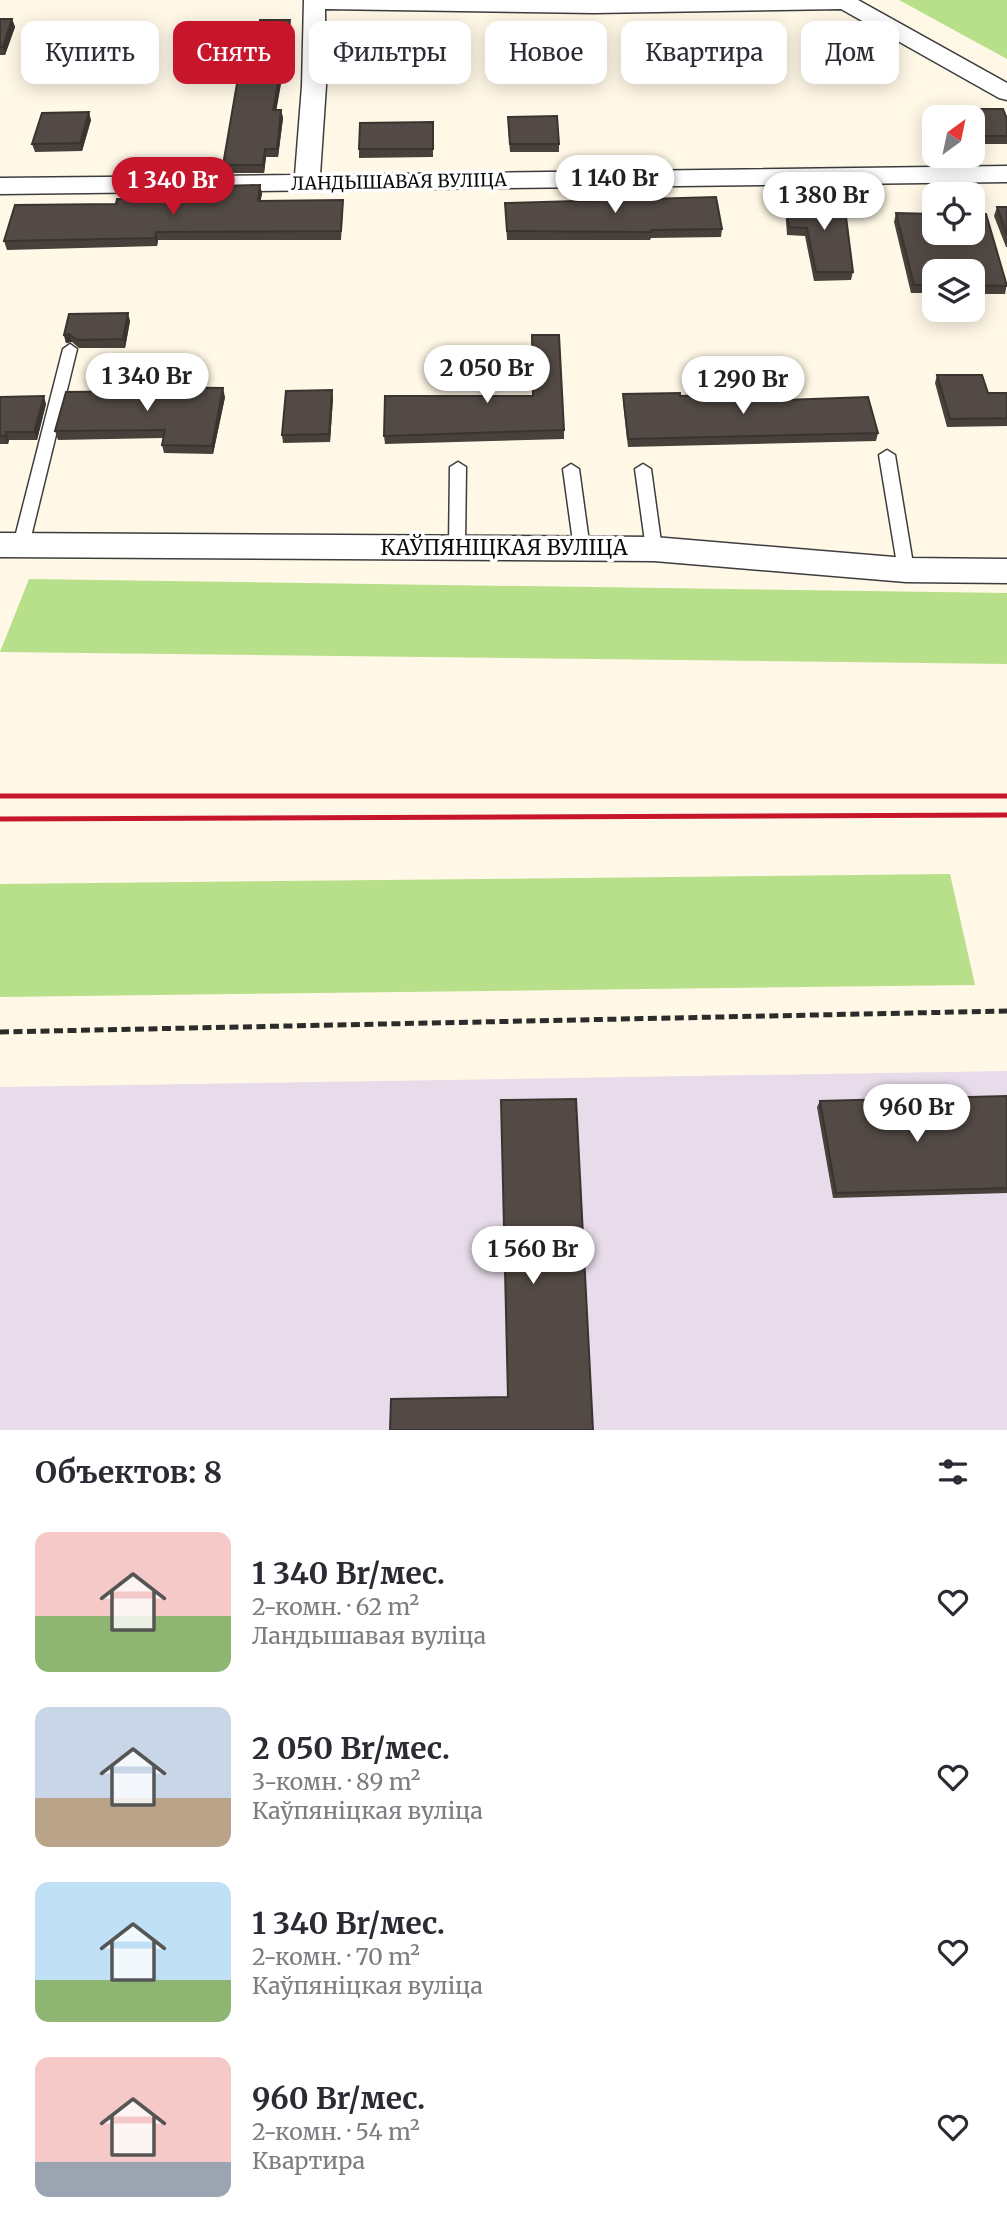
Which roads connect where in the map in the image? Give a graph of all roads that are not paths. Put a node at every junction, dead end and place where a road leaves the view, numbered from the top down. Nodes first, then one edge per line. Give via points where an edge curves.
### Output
1 (314, 1) edge
2 (844, 1) edge
3 (1007, 93) edge
4 (1007, 174) edge
5 (307, 183) junction
6 (0, 186) edge
7 (71, 349) dead end
8 (887, 456) dead end
9 (458, 467) dead end
10 (572, 469) dead end
11 (643, 469) dead end
12 (11, 545) edge
13 (457, 548) junction
14 (582, 549) junction
15 (653, 549) junction
16 (906, 570) junction
17 (1007, 571) edge

1 - 2 street via 594,6
1 - 5 street
2 - 3 street
4 - 5 street, ЛАНДЫШАВАЯ ВУЛІЦА
5 - 6 street, ЛАНДЫШАВАЯ ВУЛІЦА
7 - 12 lane
8 - 16 lane
9 - 13 lane
10 - 14 lane
11 - 15 lane
12 - 13 street, КАЎПЯНІЦКАЯ ВУЛІЦА
13 - 14 street, КАЎПЯНІЦКАЯ ВУЛІЦА
14 - 15 street, КАЎПЯНІЦКАЯ ВУЛІЦА
15 - 16 street, КАЎПЯНІЦКАЯ ВУЛІЦА
16 - 17 street, КАЎПЯНІЦКАЯ ВУЛІЦА

